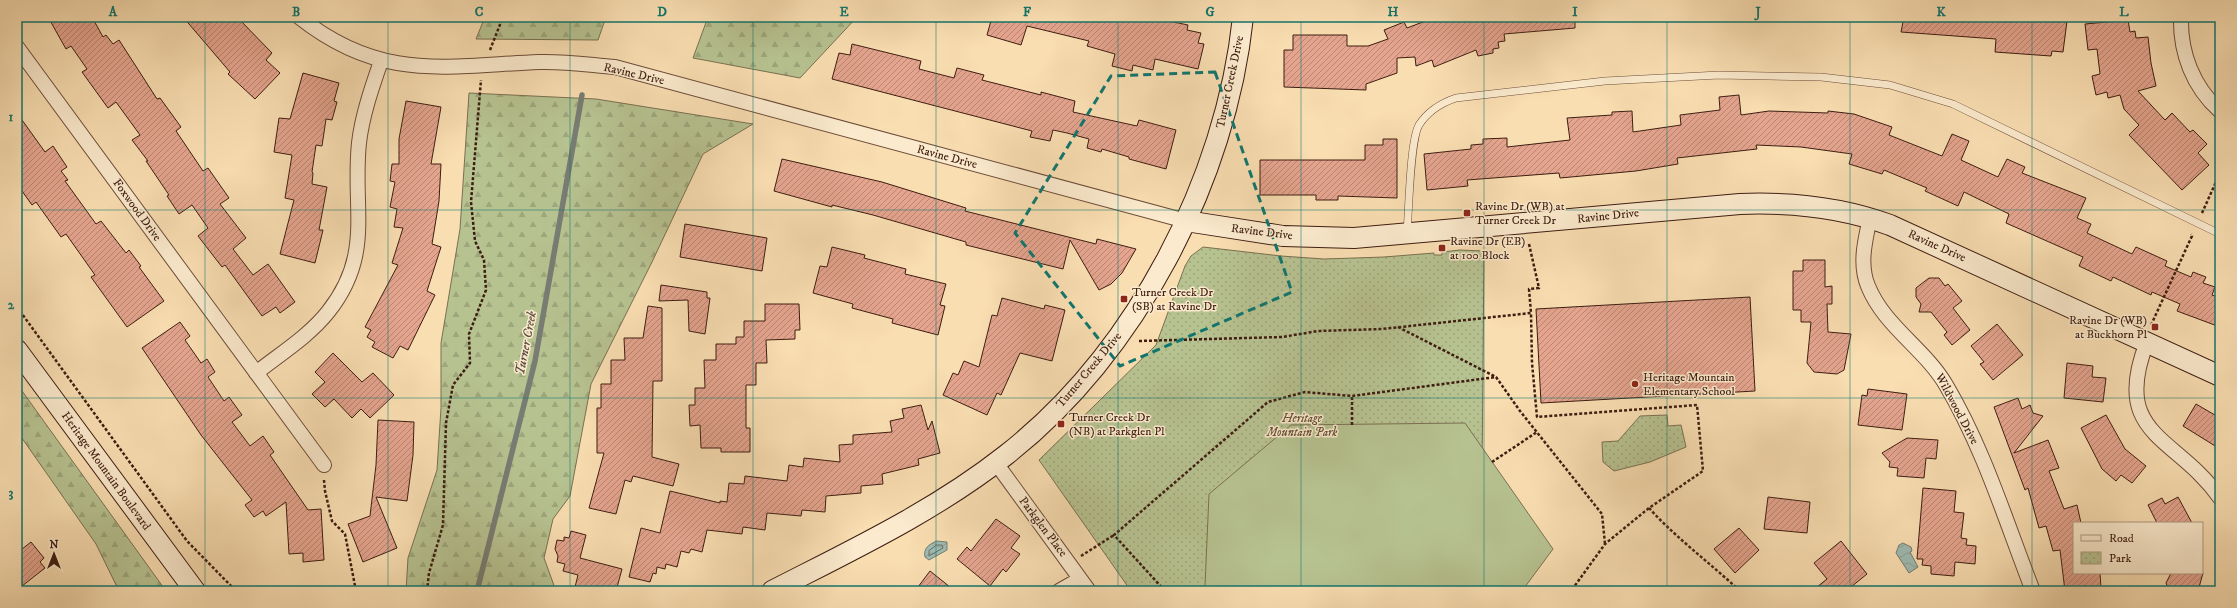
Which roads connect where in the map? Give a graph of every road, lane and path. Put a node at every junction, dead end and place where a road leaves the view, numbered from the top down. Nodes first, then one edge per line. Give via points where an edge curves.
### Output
1 (299, 17) edge
2 (503, 17) edge
3 (1243, 17) edge
4 (2181, 17) edge
5 (17, 47) edge
6 (381, 61) junction
7 (483, 66) junction
8 (2220, 111) edge
9 (2220, 173) edge
10 (2202, 213) dead end
11 (1870, 218) junction
12 (1186, 221) junction
13 (1407, 234) junction
14 (2220, 234) edge
15 (2190, 242) dead end
16 (1530, 244) dead end
17 (17, 307) edge
18 (1531, 313) junction
19 (1398, 327) junction
20 (2149, 334) junction
21 (1136, 341) dead end
22 (17, 350) edge
23 (256, 373) junction
24 (2220, 376) edge
25 (1496, 377) junction
26 (1352, 396) junction
27 (1352, 425) dead end
28 (1537, 432) junction
29 (1492, 462) dead end
30 (996, 463) junction
31 (324, 464) joint
32 (2220, 498) edge
33 (1649, 508) junction
34 (1114, 535) junction
35 (1605, 544) junction
36 (1081, 556) dead end
37 (1080, 579) junction
38 (1573, 590) edge
39 (195, 591) edge
40 (236, 591) edge
41 (356, 591) edge
42 (427, 591) edge
43 (772, 591) edge
44 (1059, 591) edge
45 (1089, 591) edge
46 (1165, 591) edge
47 (1740, 591) edge
48 (2033, 591) edge

1 - 6 street, Ravine Drive via 329,37
2 - 7 path
3 - 12 street, Turner Creek Drive via 1236,65 1223,117 1205,176
4 - 8 street via 2182,45 2194,79
5 - 23 street, Foxwood Drive
6 - 7 street, Ravine Drive via 425,68
6 - 23 street via 372,86 360,142 359,242 352,270 345,287 328,313
7 - 12 street, Ravine Drive via 541,62 615,67
7 - 42 path via 471,202 475,241 484,260 486,290 469,334 470,363 453,385 446,423 442,525
9 - 10 path
11 - 13 street, Ravine Drive via 1813,205 1740,204
11 - 20 street, Ravine Drive
11 - 48 street, Wildwood Drive via 1863,262 1872,295 1886,316 1932,365 1956,403 1975,441
12 - 13 street, Ravine Drive via 1295,237 1342,238
12 - 30 street, Turner Creek Drive via 1152,287 1115,341 1055,411
13 - 14 lane via 1417,130 1428,114 1440,104 1456,98 1605,81 1718,75 1821,77 1890,85 1953,104
15 - 20 path
16 - 18 path via 1539,288 1530,289
17 - 40 path via 186,541
18 - 19 path
18 - 33 path via 1537,417 1697,405 1703,471
19 - 21 path via 1318,331 1282,337
19 - 25 path
20 - 24 street, Ravine Drive
20 - 32 street via 2136,381 2136,400 2141,413 2153,434 2199,471
22 - 39 street, Heritage Mountain Boulevard
23 - 31 street, Foxwood Drive
25 - 26 path
25 - 28 path
26 - 27 path
26 - 34 path via 1305,392 1268,402
28 - 29 path
28 - 35 path via 1602,514
30 - 37 street, Parkglen Place
30 - 43 street, Turner Creek Drive via 907,521
31 - 41 path via 325,491 332,521 344,534
33 - 35 path
33 - 47 path
34 - 36 path
34 - 46 path
35 - 38 path
37 - 44 street
37 - 45 street, Parkglen Place

